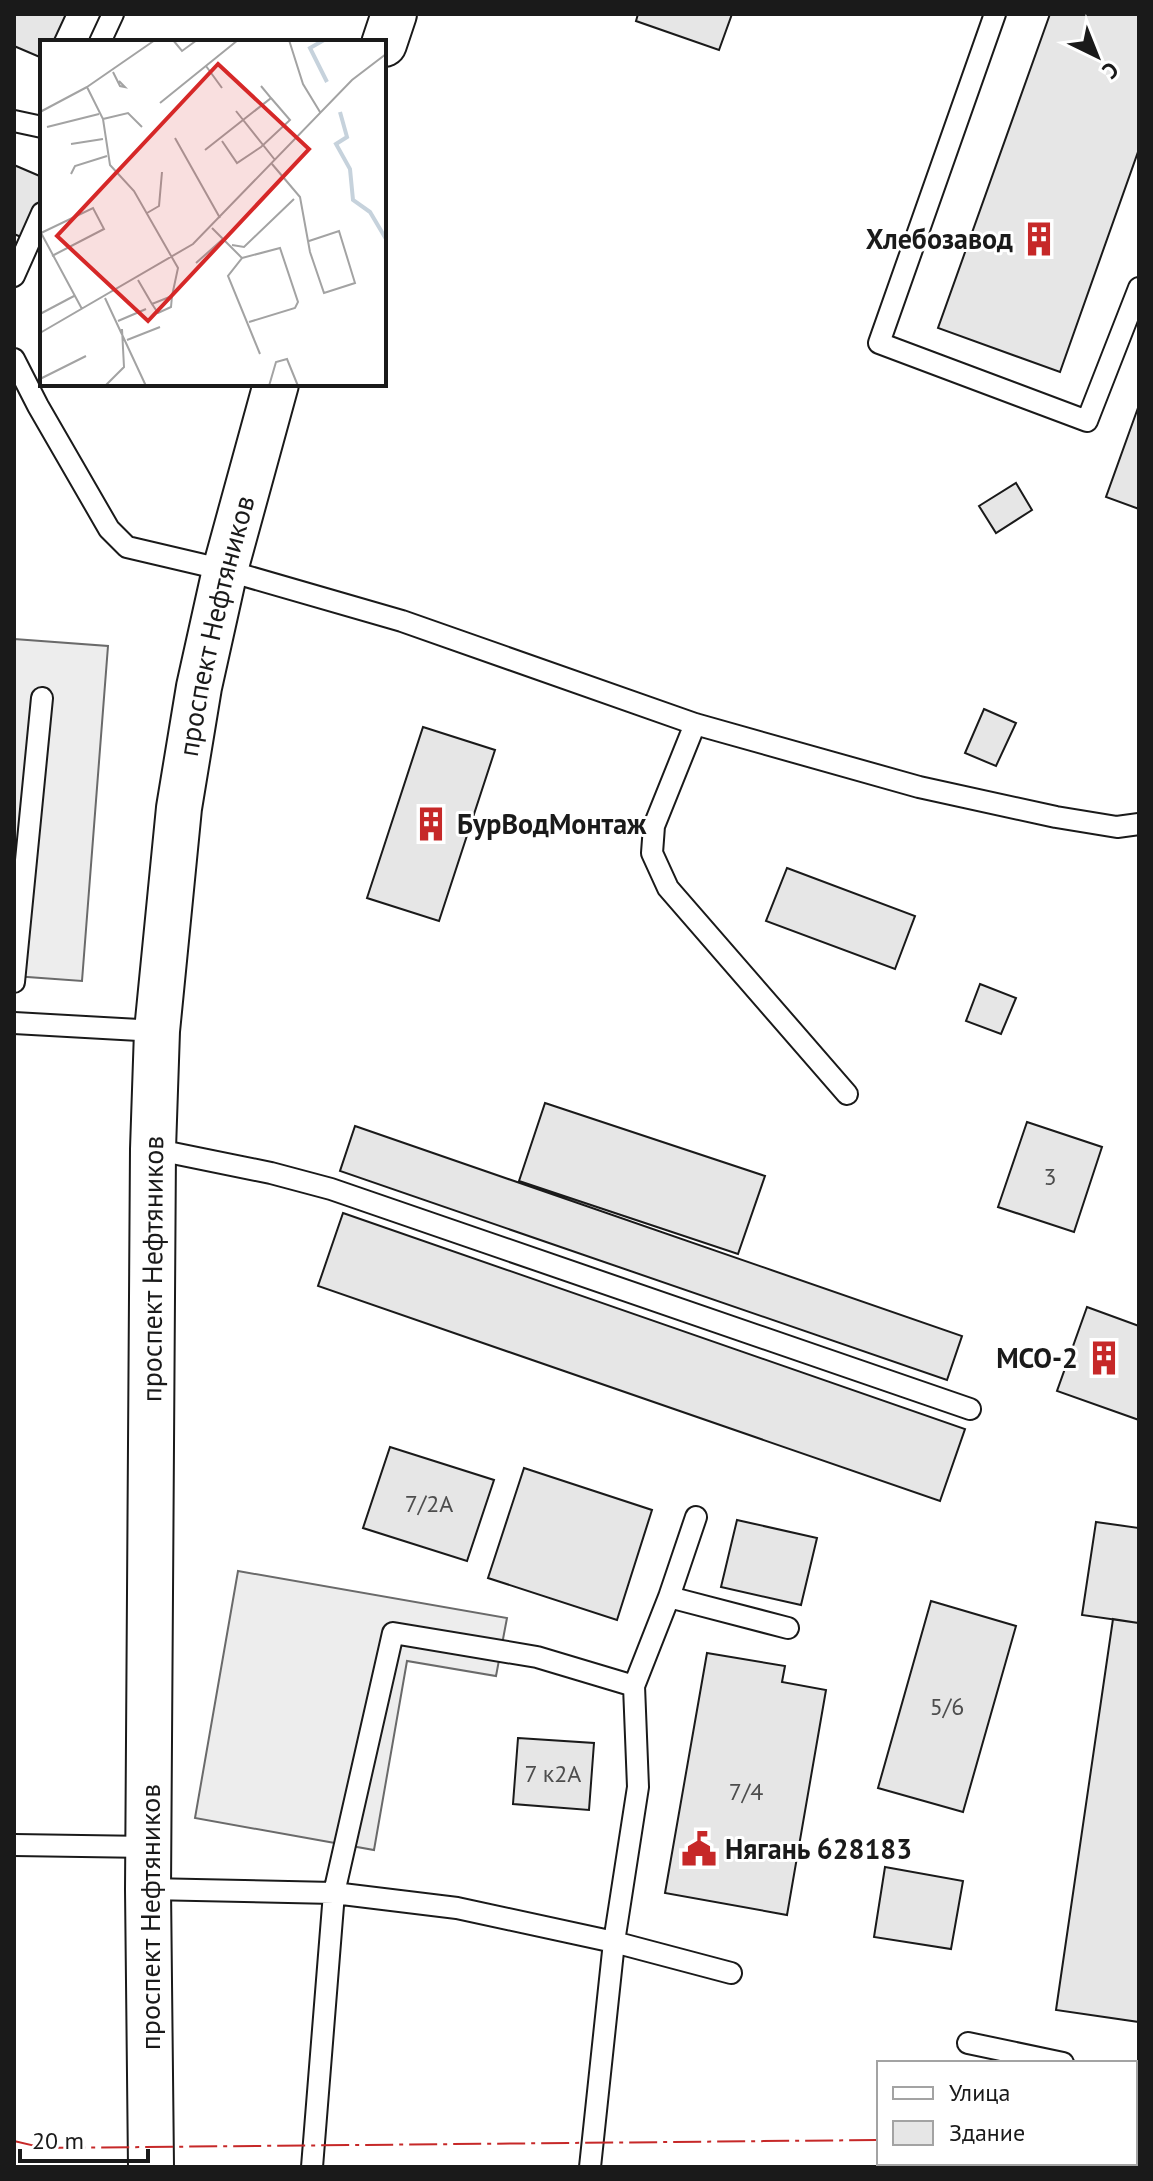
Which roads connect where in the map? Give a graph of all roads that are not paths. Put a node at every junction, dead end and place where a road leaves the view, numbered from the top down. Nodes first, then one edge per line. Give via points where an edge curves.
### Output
1 (113, 14) edge
2 (394, 14) edge
3 (995, 14) edge
4 (101, 40) edge
5 (385, 40) edge
6 (14, 121) edge
7 (40, 127) edge
8 (40, 218) edge
9 (14, 276) edge
10 (1139, 288) edge
11 (14, 359) edge
12 (275, 386) edge
13 (225, 570) junction
14 (42, 698) dead end
15 (695, 724) junction
16 (1139, 824) edge
17 (14, 982) edge
18 (14, 1023) edge
19 (157, 1031) junction
20 (847, 1094) dead end
21 (153, 1149) junction
22 (970, 1409) dead end
23 (696, 1517) dead end
24 (669, 1597) junction
25 (788, 1628) dead end
26 (634, 1686) junction
27 (14, 1845) edge
28 (148, 1868) junction
29 (334, 1893) junction
30 (614, 1942) junction
31 (731, 1973) dead end
32 (968, 2043) dead end
33 (1054, 2061) edge
34 (151, 2167) edge
35 (312, 2167) edge
36 (590, 2167) edge

1 - 4 lane
2 - 5 main road
3 - 10 lane via 879,343 1087,421
6 - 7 lane
8 - 9 lane
11 - 13 lane via 109,529 127,547
12 - 13 main road, проспект Нефтяников
13 - 15 lane via 402,621
13 - 19 main road, проспект Нефтяников via 179,808
14 - 17 lane
15 - 16 lane via 919,787 1056,817 1117,827
15 - 20 lane via 654,826 652,853 668,888
18 - 19 lane
19 - 21 main road, проспект Нефтяников
21 - 22 lane via 331,1189
21 - 28 main road, проспект Нефтяников
23 - 24 lane
24 - 25 lane
24 - 26 lane
26 - 29 lane via 537,1657 393,1633
26 - 30 lane via 638,1787
27 - 28 lane
28 - 29 lane
28 - 34 main road, проспект Нефтяников
29 - 30 lane via 457,1908
29 - 35 lane
30 - 31 lane
30 - 36 lane
32 - 33 lane

